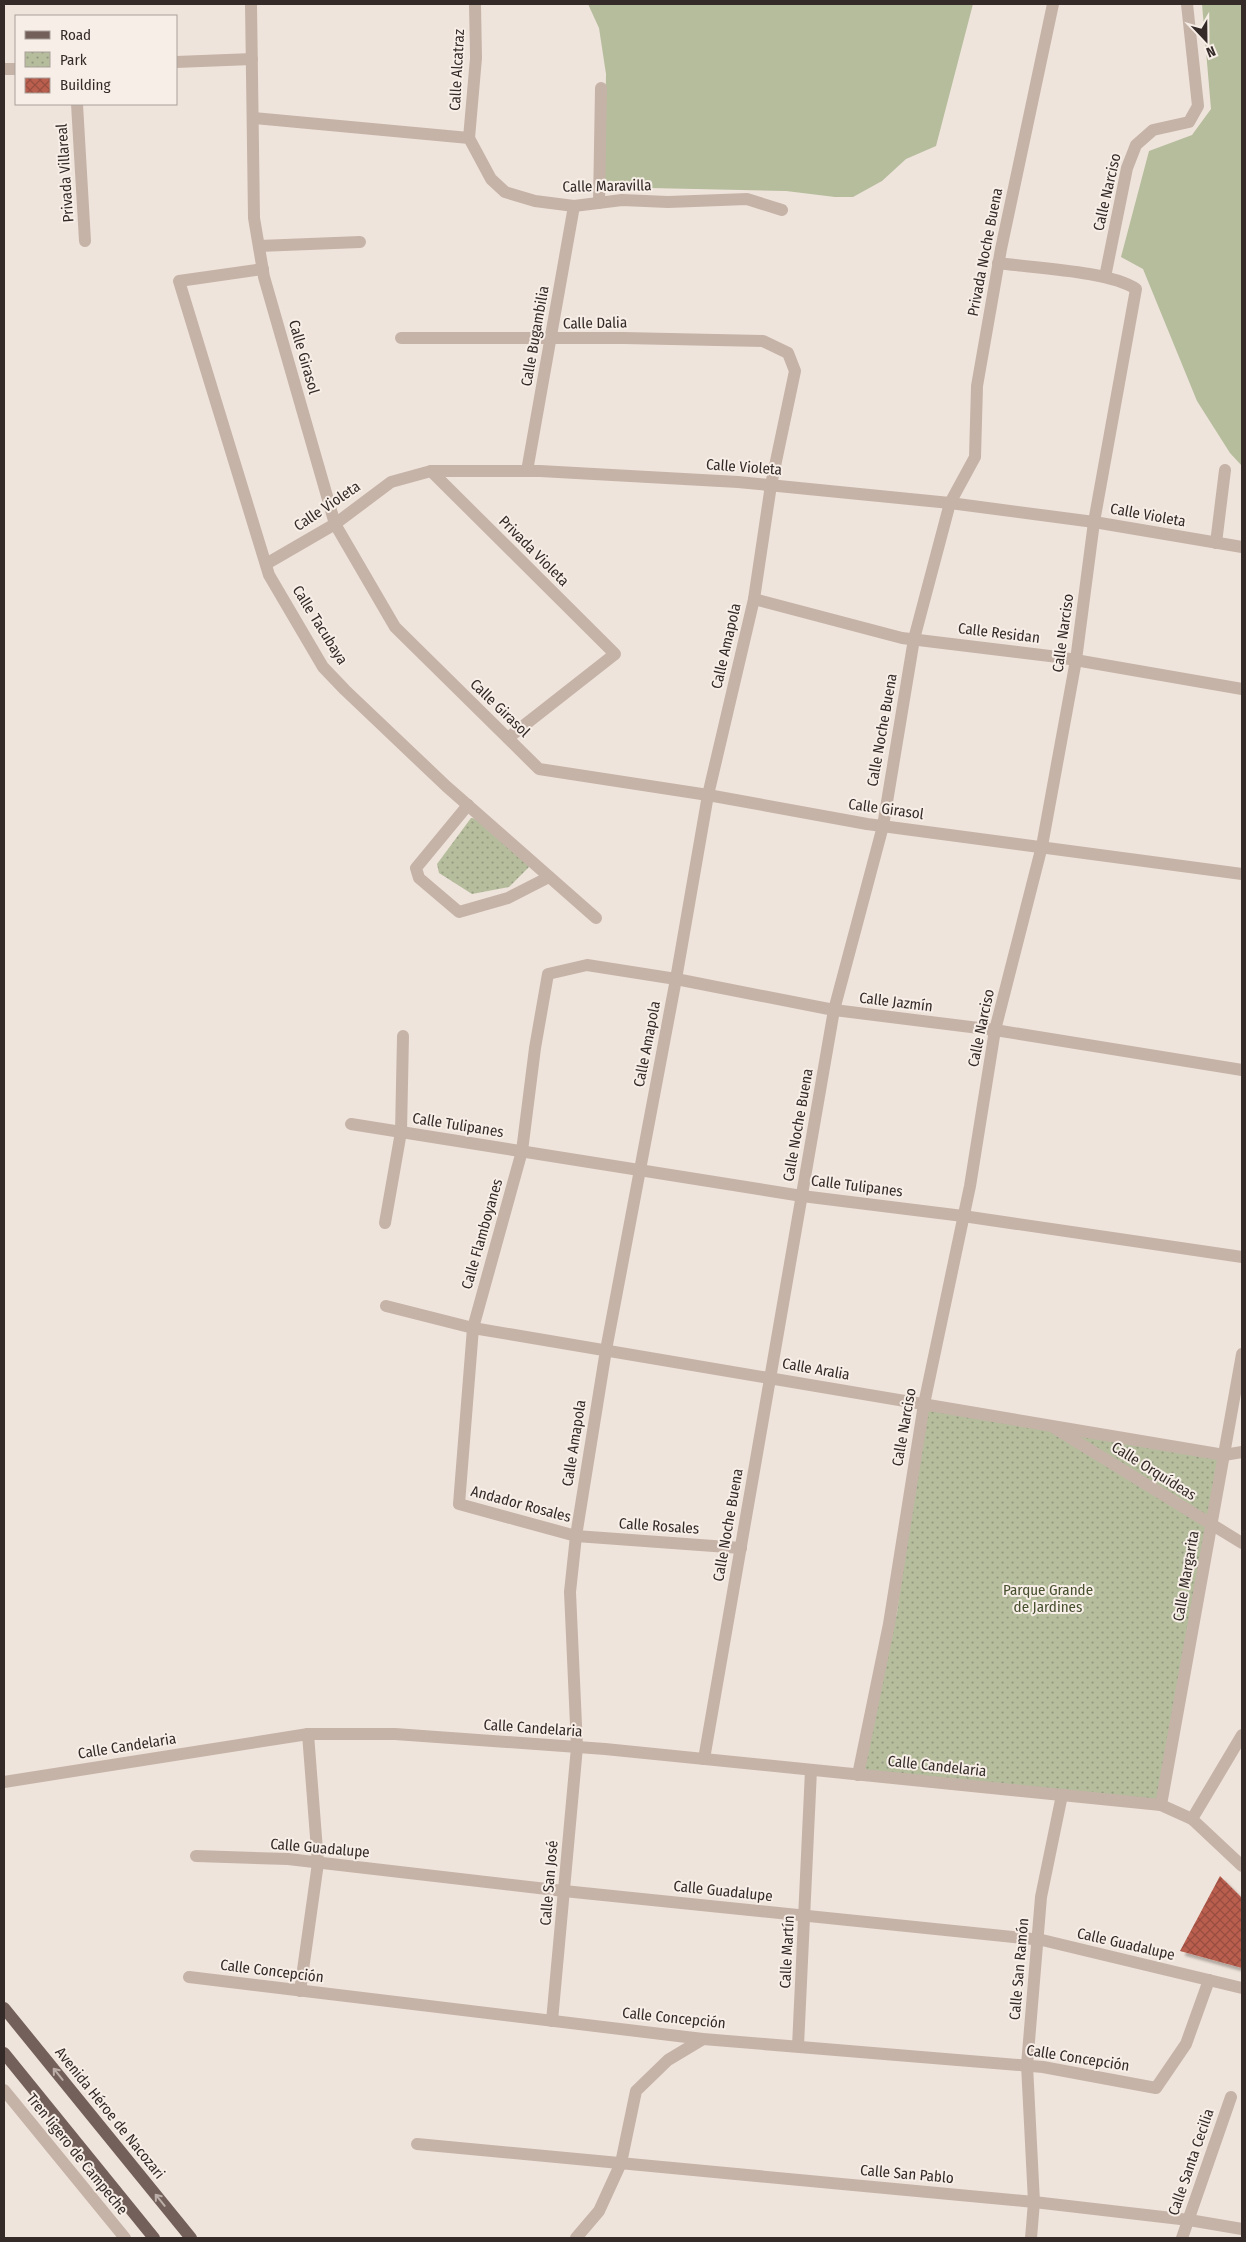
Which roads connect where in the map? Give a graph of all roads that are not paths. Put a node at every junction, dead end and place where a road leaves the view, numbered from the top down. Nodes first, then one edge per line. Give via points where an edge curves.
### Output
1 (251, 4) edge
2 (475, 4) edge
3 (1053, 4) edge
4 (1187, 4) edge
5 (252, 59) junction
6 (178, 62) edge
7 (602, 88) dead end
8 (77, 105) edge
9 (253, 118) junction
10 (469, 138) junction
11 (599, 203) junction
12 (574, 206) junction
13 (782, 210) dead end
14 (85, 240) dead end
15 (360, 242) dead end
16 (259, 246) junction
17 (998, 263) junction
18 (263, 269) junction
19 (1105, 277) junction
20 (401, 338) dead end
21 (551, 339) junction
22 (788, 353) joint
23 (1225, 470) dead end
24 (431, 471) junction
25 (527, 471) junction
26 (771, 485) junction
27 (950, 503) junction
28 (1094, 522) junction
29 (335, 524) junction
30 (1216, 542) junction
31 (1242, 547) edge
32 (266, 564) junction
33 (754, 599) junction
34 (914, 639) junction
35 (1076, 660) junction
36 (1242, 689) edge
37 (508, 738) junction
38 (708, 794) junction
39 (468, 805) junction
40 (882, 826) junction
41 (1042, 846) junction
42 (1242, 874) edge
43 (549, 877) junction
44 (596, 918) dead end
45 (548, 974) joint
46 (676, 979) junction
47 (834, 1010) junction
48 (995, 1030) junction
49 (403, 1036) dead end
50 (1242, 1070) edge
51 (351, 1124) dead end
52 (401, 1132) junction
53 (522, 1151) junction
54 (640, 1169) junction
55 (802, 1196) junction
56 (963, 1216) junction
57 (385, 1223) dead end
58 (1242, 1257) edge
59 (386, 1306) dead end
60 (473, 1328) junction
61 (606, 1350) junction
62 (1242, 1354) edge
63 (770, 1378) junction
64 (924, 1404) junction
65 (1050, 1425) junction
66 (1242, 1452) edge
67 (1224, 1455) junction
68 (459, 1504) joint
69 (1212, 1525) junction
70 (576, 1536) junction
71 (1242, 1543) edge
72 (740, 1548) junction
73 (308, 1734) junction
74 (1242, 1735) edge
75 (577, 1747) junction
76 (704, 1759) junction
77 (811, 1770) junction
78 (858, 1775) junction
79 (4, 1782) edge
80 (1062, 1795) junction
81 (1161, 1805) junction
82 (1192, 1819) junction
83 (196, 1856) dead end
84 (318, 1863) junction
85 (1242, 1866) edge
86 (564, 1891) junction
87 (805, 1916) junction
88 (1038, 1940) junction
89 (189, 1977) dead end
90 (1209, 1980) junction
91 (1242, 1988) edge
92 (300, 1990) junction
93 (4, 2008) edge
94 (552, 2021) junction
95 (703, 2039) junction
96 (798, 2046) junction
97 (4, 2053) edge
98 (1027, 2065) junction
99 (4, 2090) edge
100 (1231, 2097) dead end
101 (417, 2144) dead end
102 (621, 2163) junction
103 (1034, 2202) junction
104 (1189, 2220) junction
105 (1242, 2229) edge
106 (125, 2238) edge
107 (154, 2238) edge
108 (191, 2238) edge
109 (576, 2238) edge
110 (1031, 2238) edge
111 (1182, 2238) edge

1 - 5 street, Calle Girasol
2 - 10 street, Calle Alcatraz via 476,58
3 - 17 street, Privada Noche Buena
4 - 19 street, Calle Narciso via 1198,106 1189,122 1153,130 1136,145 1127,168
5 - 6 street
5 - 9 street, Calle Girasol
7 - 11 street
8 - 14 street, Privada Villareal
9 - 10 street
9 - 16 street, Calle Girasol via 254,218
10 - 12 street, Calle Maravilla via 491,179 505,192 535,201
11 - 12 street, Calle Maravilla
11 - 13 street, Calle Maravilla via 747,199
12 - 21 street, Calle Bugambilia
15 - 16 street
16 - 18 street, Calle Girasol
17 - 19 street
17 - 27 street, Privada Noche Buena via 977,386 975,457
18 - 29 street, Calle Girasol
18 - 32 street, Calle Tacubaya via 179,281
19 - 28 street, Calle Narciso via 1126,282 1136,289
20 - 21 street, Calle Dalia
21 - 22 street, Calle Dalia via 763,341
21 - 25 street, Calle Bugambilia
22 - 26 street, Calle Amapola via 795,371
23 - 30 street
24 - 25 street, Calle Violeta
24 - 29 street, Calle Violeta via 391,482
24 - 37 street, Privada Violeta via 615,654
25 - 26 street, Calle Violeta
26 - 27 street, Calle Violeta
26 - 33 street, Calle Amapola
27 - 28 street, Calle Violeta
27 - 34 street, Calle Noche Buena
28 - 30 street, Calle Violeta
28 - 35 street, Calle Narciso
29 - 32 street, Calle Violeta
29 - 37 street, Calle Girasol via 395,627
30 - 31 street, Calle Violeta
32 - 39 street, Calle Tacubaya via 269,575 323,666
33 - 34 street, Calle Residan
33 - 38 street, Calle Amapola
34 - 35 street, Calle Residan
34 - 40 street, Calle Noche Buena
35 - 36 street, Calle Residan
35 - 41 street, Calle Narciso
37 - 38 street, Calle Girasol via 539,769
38 - 40 street, Calle Girasol
38 - 46 street, Calle Amapola
39 - 43 street, Calle Tacubaya
39 - 43 street via 416,868 419,878 459,912 508,898
40 - 41 street, Calle Girasol
40 - 47 street, Calle Noche Buena
41 - 42 street, Calle Girasol
41 - 48 street, Calle Narciso
43 - 44 street, Calle Tacubaya
45 - 46 street, Calle Jazmín via 587,966
45 - 53 street, Calle Flamboyanes
46 - 47 street, Calle Jazmín
46 - 54 street, Calle Amapola
47 - 48 street, Calle Jazmín
47 - 55 street, Calle Noche Buena
48 - 50 street, Calle Jazmín
48 - 56 street, Calle Narciso
49 - 52 street
51 - 52 street, Calle Tulipanes
52 - 53 street, Calle Tulipanes
52 - 57 street
53 - 54 street, Calle Tulipanes
53 - 60 street, Calle Flamboyanes
54 - 55 street, Calle Tulipanes
54 - 61 street, Calle Amapola
55 - 56 street, Calle Tulipanes
55 - 63 street, Calle Noche Buena
56 - 58 street, Calle Tulipanes
56 - 64 street, Calle Narciso
59 - 60 street, Calle Aralia
60 - 61 street, Calle Aralia
60 - 68 street, Calle Flamboyanes
61 - 63 street, Calle Aralia
61 - 70 street, Calle Amapola
62 - 67 street, Calle Margarita
63 - 64 street, Calle Aralia
63 - 72 street, Calle Noche Buena
64 - 65 street, Calle Aralia
64 - 78 street, Calle Narciso via 889,1624
65 - 67 street, Calle Aralia
65 - 69 street, Calle Orquídeas
66 - 67 street, Calle Aralia
67 - 69 street, Calle Margarita
68 - 70 street, Andador Rosales
69 - 71 street, Calle Orquídeas
69 - 81 street, Calle Margarita
70 - 72 street, Calle Rosales
70 - 75 street, Calle Amapola via 570,1592
72 - 76 street, Calle Noche Buena
73 - 75 street, Calle Candelaria via 395,1734
73 - 79 street, Calle Candelaria
73 - 84 street
74 - 82 street
75 - 76 street, Calle Candelaria
75 - 86 street, Calle San José
76 - 77 street, Calle Candelaria
77 - 78 street, Calle Candelaria
77 - 87 street, Calle Martín
78 - 80 street, Calle Candelaria
80 - 81 street, Calle Candelaria
80 - 88 street, Calle San Ramón via 1041,1897
81 - 82 street, Calle Candelaria
82 - 85 street, Calle Candelaria
83 - 84 street, Calle Guadalupe
84 - 86 street, Calle Guadalupe
84 - 92 street
86 - 87 street, Calle Guadalupe
86 - 94 street, Calle San José
87 - 88 street, Calle Guadalupe
87 - 96 street, Calle Martín
88 - 90 street, Calle Guadalupe
88 - 98 street, Calle San Ramón
89 - 92 street, Calle Concepción
90 - 91 street, Calle Guadalupe
90 - 98 street, Calle Concepción via 1186,2044 1156,2088
92 - 94 street, Calle Concepción
108 -> 93 main road, Avenida Héroe de Nacozari
94 - 95 street, Calle Concepción
95 - 96 street, Calle Concepción
95 - 102 street via 668,2060 636,2091
96 - 98 street, Calle Concepción
97 - 107 main road
98 - 103 street, Calle San Ramón
99 - 106 street, Tren ligero de Campeche
100 - 104 street, Calle Santa Cecilia
101 - 102 street, Calle San Pablo
102 - 103 street, Calle San Pablo
102 - 109 street via 599,2211
103 - 104 street, Calle San Pablo
103 - 110 street, Calle San Ramón
104 - 105 street, Calle San Pablo
104 - 111 street, Calle Santa Cecilia

